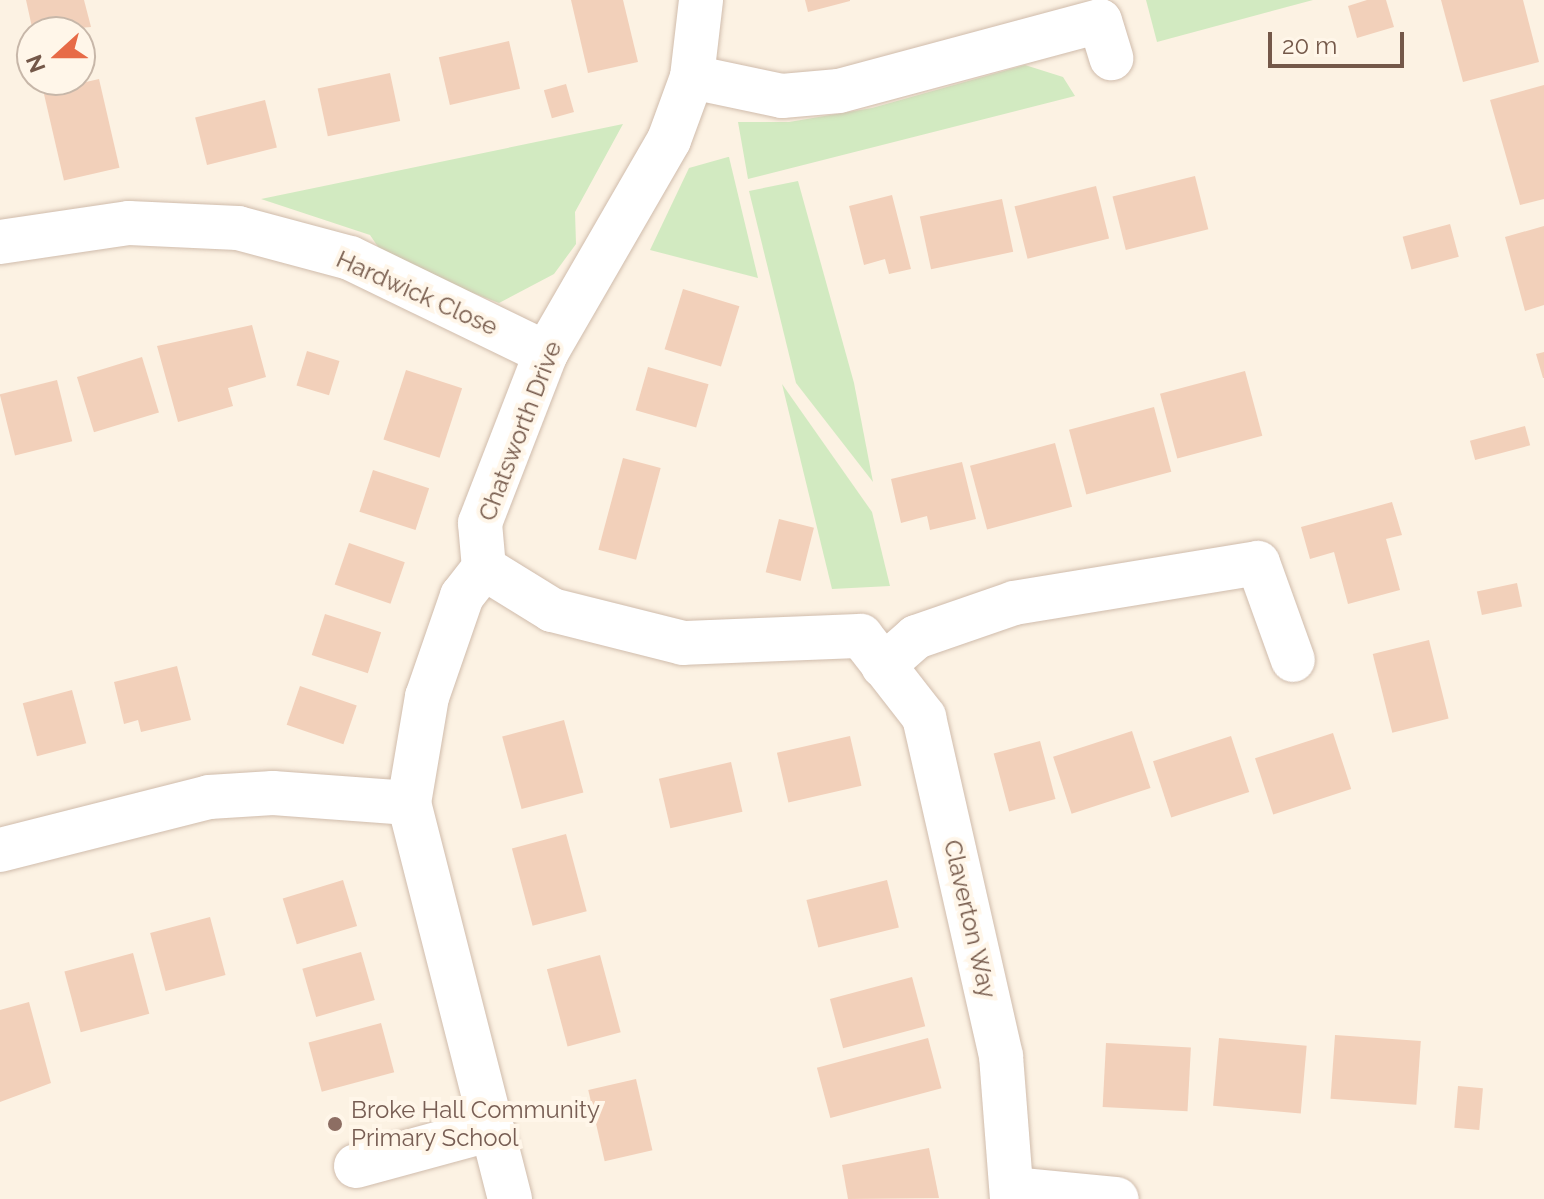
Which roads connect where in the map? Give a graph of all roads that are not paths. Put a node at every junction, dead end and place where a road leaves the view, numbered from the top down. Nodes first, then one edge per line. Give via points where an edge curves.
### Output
1 (701, 0) edge
2 (1111, 58) dead end
3 (692, 77) junction
4 (0, 242) edge
5 (546, 353) junction
6 (484, 568) junction
7 (1293, 660) dead end
8 (883, 666) junction
9 (409, 803) junction
10 (0, 850) edge
11 (492, 1129) junction
12 (356, 1166) dead end
13 (1013, 1194) edge
14 (510, 1199) edge
15 (1117, 1199) edge

1 - 3 street, Chatsworth Drive
2 - 3 street via 1100,21 839,91 782,96
3 - 5 street, Chatsworth Drive via 669,140
4 - 5 street, Hardwick Close via 129,223 238,228 350,258
5 - 6 street, Chatsworth Drive via 480,523
6 - 8 street, Claverton Way via 552,610 683,643 861,636
6 - 9 street via 462,596 427,697
7 - 8 street via 1258,563 1014,603 916,637
8 - 13 street, Claverton Way via 924,717 1001,1056
9 - 10 street via 273,793 209,797
9 - 11 street
11 - 12 street
11 - 14 street
13 - 15 street, Claverton Way

